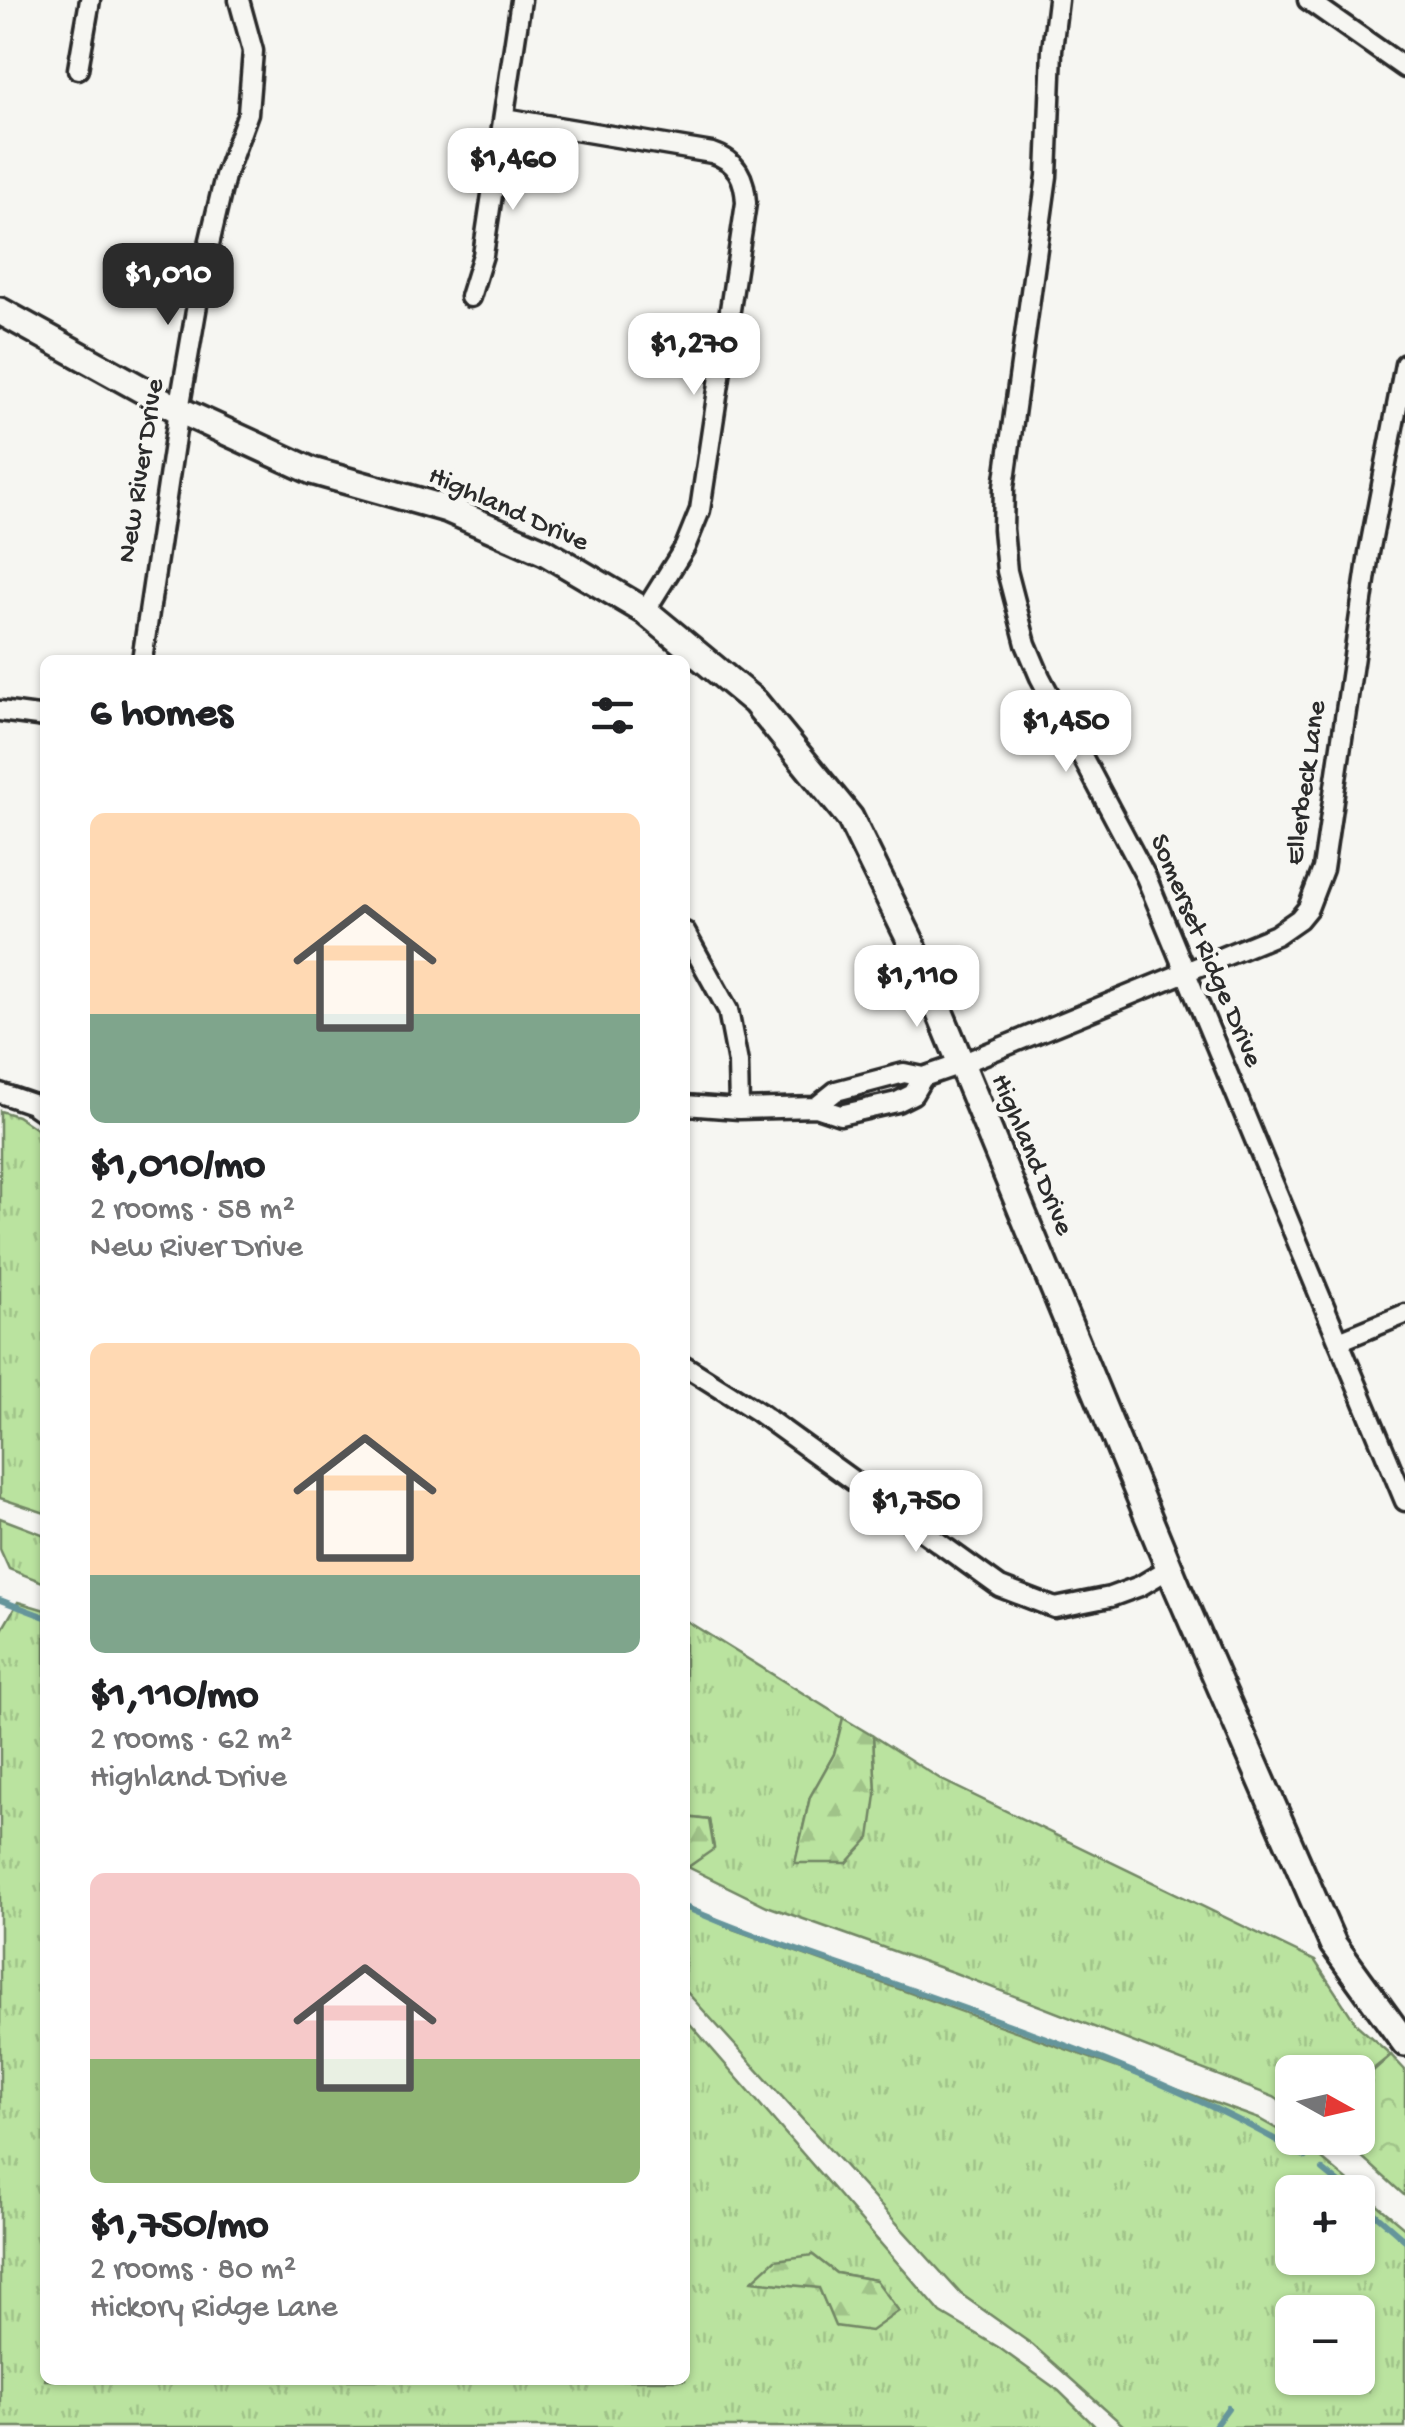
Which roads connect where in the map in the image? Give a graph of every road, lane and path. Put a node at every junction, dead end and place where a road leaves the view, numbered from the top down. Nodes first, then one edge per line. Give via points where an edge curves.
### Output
1 (90, 0) edge
2 (238, 0) edge
3 (522, 0) edge
4 (1058, 0) edge
5 (1308, 0) edge
6 (1405, 68) edge
7 (78, 69) dead end
8 (504, 118) junction
9 (470, 297) dead end
10 (0, 312) edge
11 (1405, 364) edge
12 (178, 410) junction
13 (645, 611) junction
14 (143, 655) edge
15 (0, 711) edge
16 (40, 716) edge
17 (690, 941) edge
18 (1187, 973) junction
19 (961, 1064) junction
20 (0, 1093) edge
21 (690, 1105) edge
22 (740, 1109) junction
23 (40, 1110) edge
24 (1405, 1314) edge
25 (1338, 1341) junction
26 (690, 1369) edge
27 (1405, 1500) edge
28 (1170, 1568) junction
29 (1405, 2044) edge

1 - 7 street
2 - 12 street, New River Drive via 253,51 248,114 224,176
3 - 8 street
4 - 18 street, Somerset Ridge Drive via 1049,162 1004,487 1007,571 1040,677 1146,877
5 - 6 street
8 - 9 street via 483,256
8 - 13 street via 712,153 731,162 743,180 746,203 704,490 685,547
10 - 12 street, Highland Drive
11 - 18 street, Ellerbeck Lane via 1320,883 1288,928
12 - 13 street, Highland Drive via 312,471 447,510 545,552
12 - 14 street, New River Drive
13 - 19 street, Highland Drive via 755,702 850,818
15 - 16 street
17 - 22 street via 728,1010
18 - 19 street, Ellerbeck Lane
18 - 25 street, Somerset Ridge Drive
19 - 22 street, Ellerbeck Lane via 836,1091 816,1107
19 - 28 street, Highland Drive
20 - 23 street
21 - 22 street, Ellerbeck Lane
24 - 25 street
25 - 27 street, Somerset Ridge Drive
26 - 28 street via 1000,1587 1055,1608 1110,1597
28 - 29 street, Highland Drive via 1332,1944

